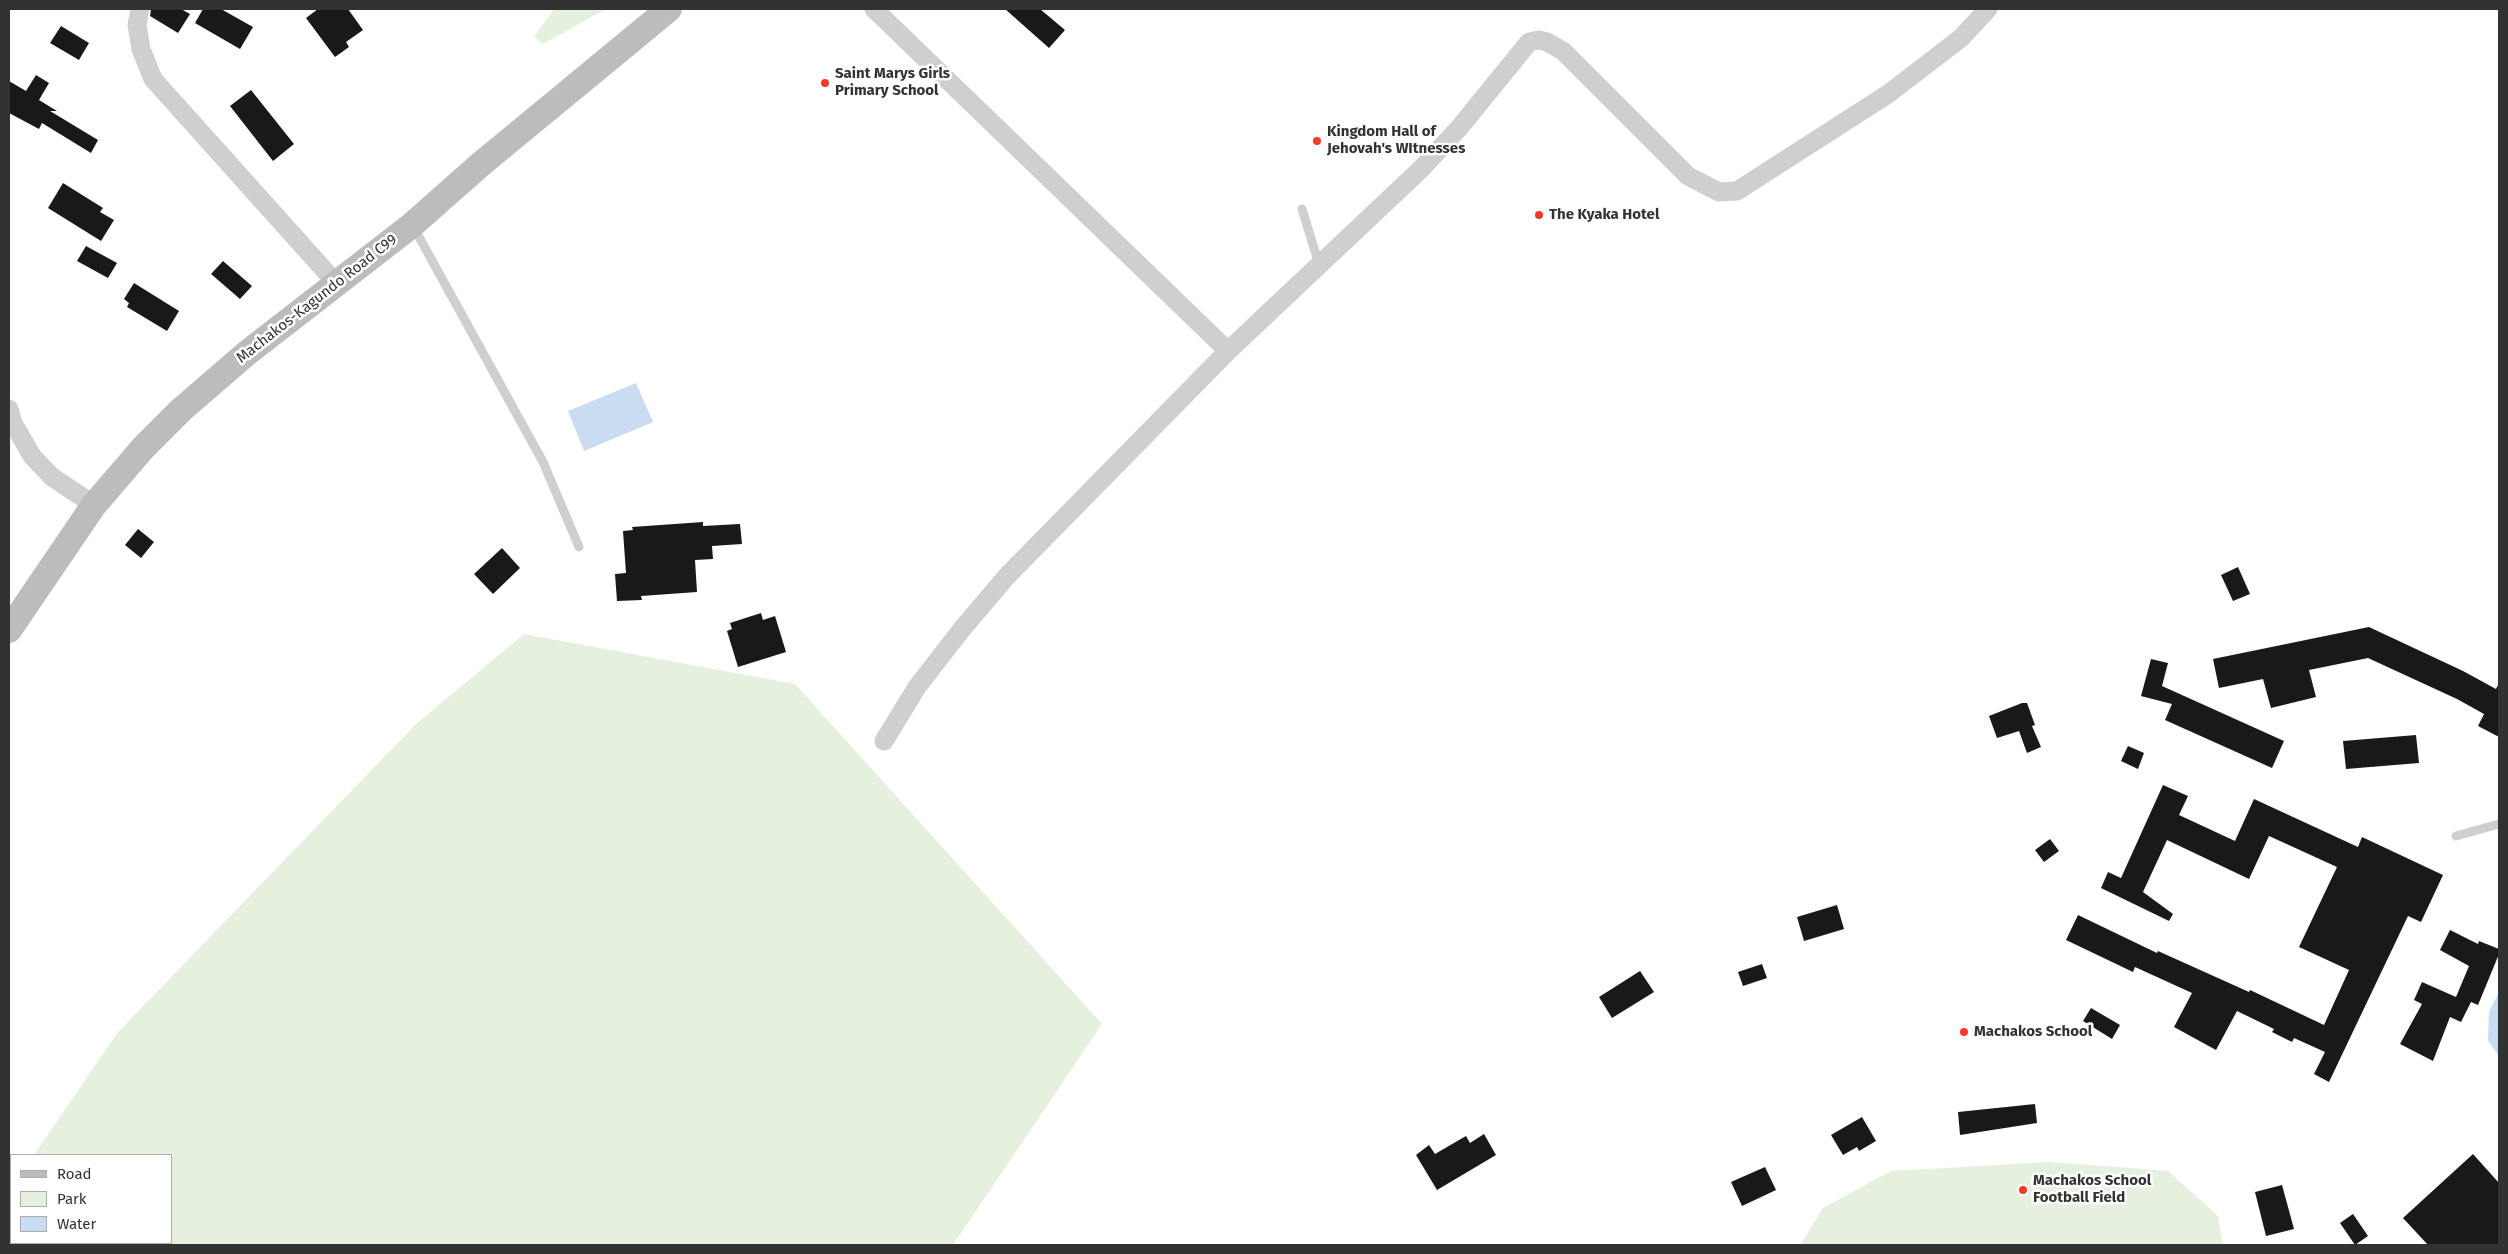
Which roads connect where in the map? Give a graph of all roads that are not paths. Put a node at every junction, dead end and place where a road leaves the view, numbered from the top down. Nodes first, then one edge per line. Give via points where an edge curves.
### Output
1 (140, 9) edge
2 (669, 9) edge
3 (874, 9) edge
4 (1988, 9) edge
5 (1302, 209) dead end
6 (412, 225) junction
7 (1319, 264) junction
8 (336, 283) junction
9 (1228, 351) junction
10 (9, 410) edge
11 (94, 505) junction
12 (580, 547) dead end
13 (9, 630) edge
14 (884, 741) dead end
15 (2499, 824) edge
16 (2456, 836) dead end

1 - 8 street via 137,25 141,49 154,79
2 - 6 main road, Machakos-Kagundo Road C99
3 - 9 street
4 - 7 street via 1961,38 1888,94 1737,191 1719,192 1688,176 1563,51 1547,42 1529,42 1460,127 1421,169
5 - 7 lane
6 - 8 main road, Machakos-Kagundo Road C99
6 - 12 lane via 543,462
7 - 9 street
8 - 11 main road, Machakos-Kagundo Road C99 via 181,410
9 - 14 street via 1007,576 917,687
10 - 11 street via 32,456 52,477
11 - 13 main road, Machakos-Kagundo Road C99
15 - 16 lane

